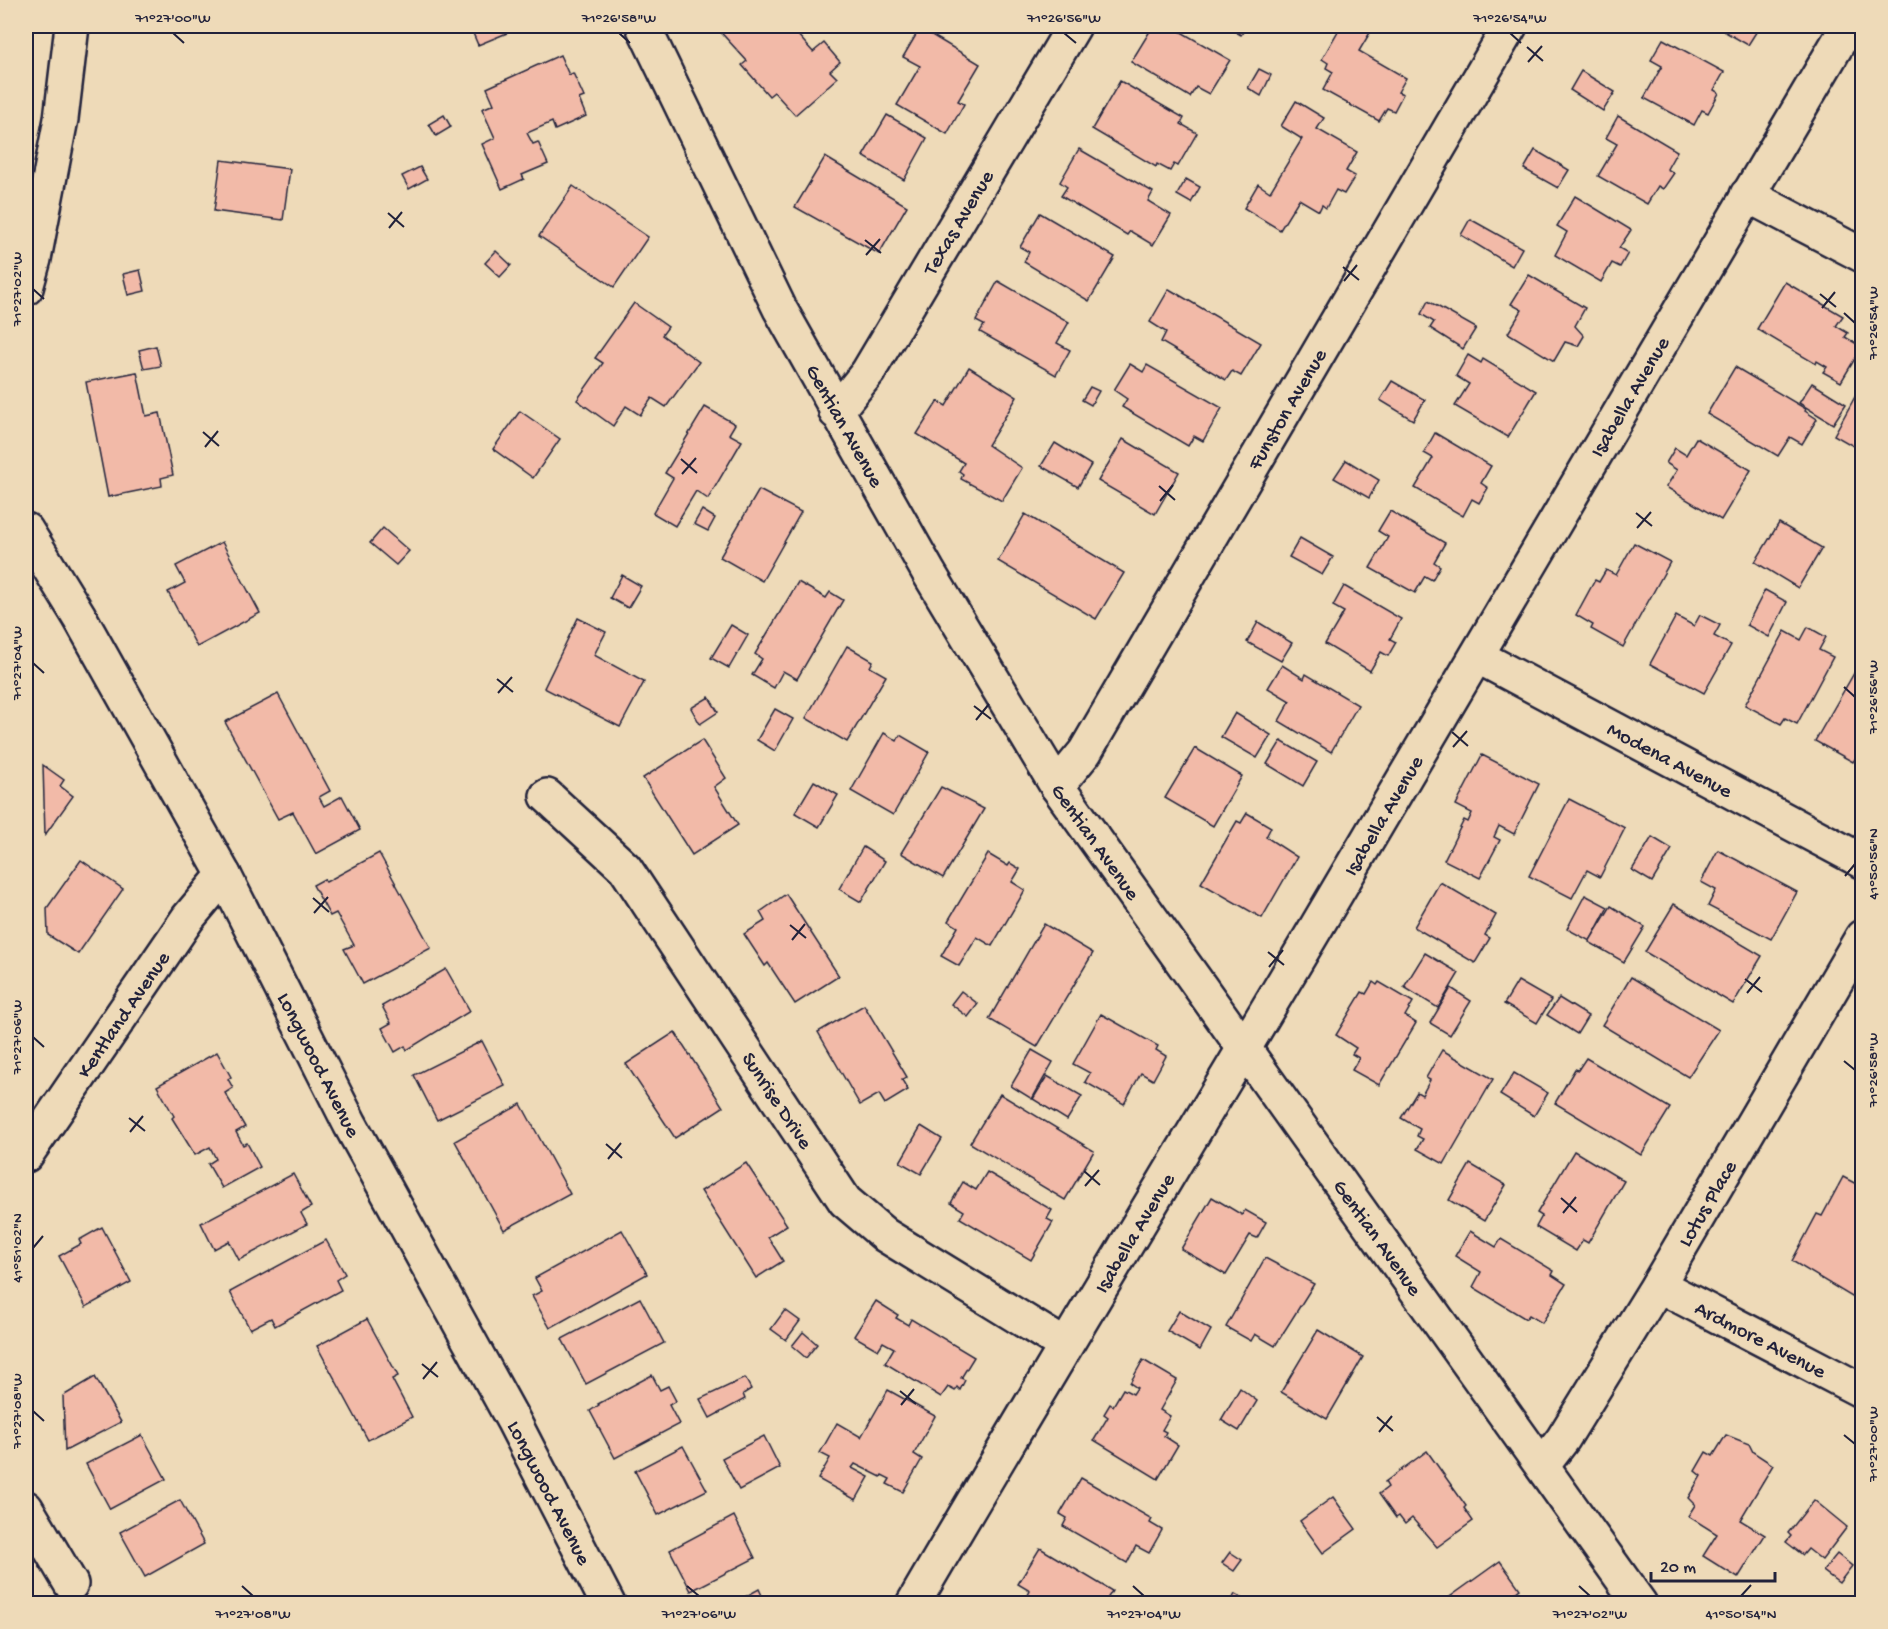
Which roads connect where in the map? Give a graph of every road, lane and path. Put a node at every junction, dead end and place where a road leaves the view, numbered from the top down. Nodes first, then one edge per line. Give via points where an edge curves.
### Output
1 (72, 26) edge
2 (643, 26) edge
3 (1074, 26) edge
4 (1510, 26) edge
5 (1848, 26) edge
6 (1747, 195) junction
7 (1863, 255) edge
8 (26, 288) edge
9 (836, 412) junction
10 (26, 530) edge
11 (1477, 657) junction
12 (1057, 786) junction
13 (547, 796) dead end
14 (1863, 861) edge
15 (224, 875) junction
16 (1863, 937) edge
17 (1245, 1048) junction
18 (26, 1155) edge
19 (1658, 1285) junction
20 (1064, 1345) junction
21 (1863, 1391) edge
22 (1543, 1465) junction
23 (26, 1508) edge
24 (71, 1584) dead end
25 (608, 1604) edge
26 (913, 1604) edge
27 (1640, 1604) edge

1 - 8 street via 62,119
2 - 9 street, Gentian Avenue via 780,309
3 - 9 street, Texas Avenue via 868,372
4 - 12 street, Funston Avenue via 1085,752
5 - 6 street, Isabella Avenue
6 - 7 street
6 - 11 street, Isabella Avenue
9 - 12 street, Gentian Avenue
10 - 15 street, Longwood Avenue via 79,616
11 - 14 street, Modena Avenue
11 - 17 street, Isabella Avenue
12 - 17 street, Gentian Avenue
13 - 20 street, Sunrise Drive via 625,868 845,1201 885,1234
15 - 18 street, Kentland Avenue via 188,918
15 - 25 street, Longwood Avenue via 350,1124 513,1420
16 - 19 street, Lotus Place
17 - 20 street, Isabella Avenue
17 - 22 street, Gentian Avenue
19 - 21 street, Ardmore Avenue
19 - 22 street, Lotus Place
20 - 26 street, Isabella Avenue
22 - 27 street, Gentian Avenue
23 - 24 street

